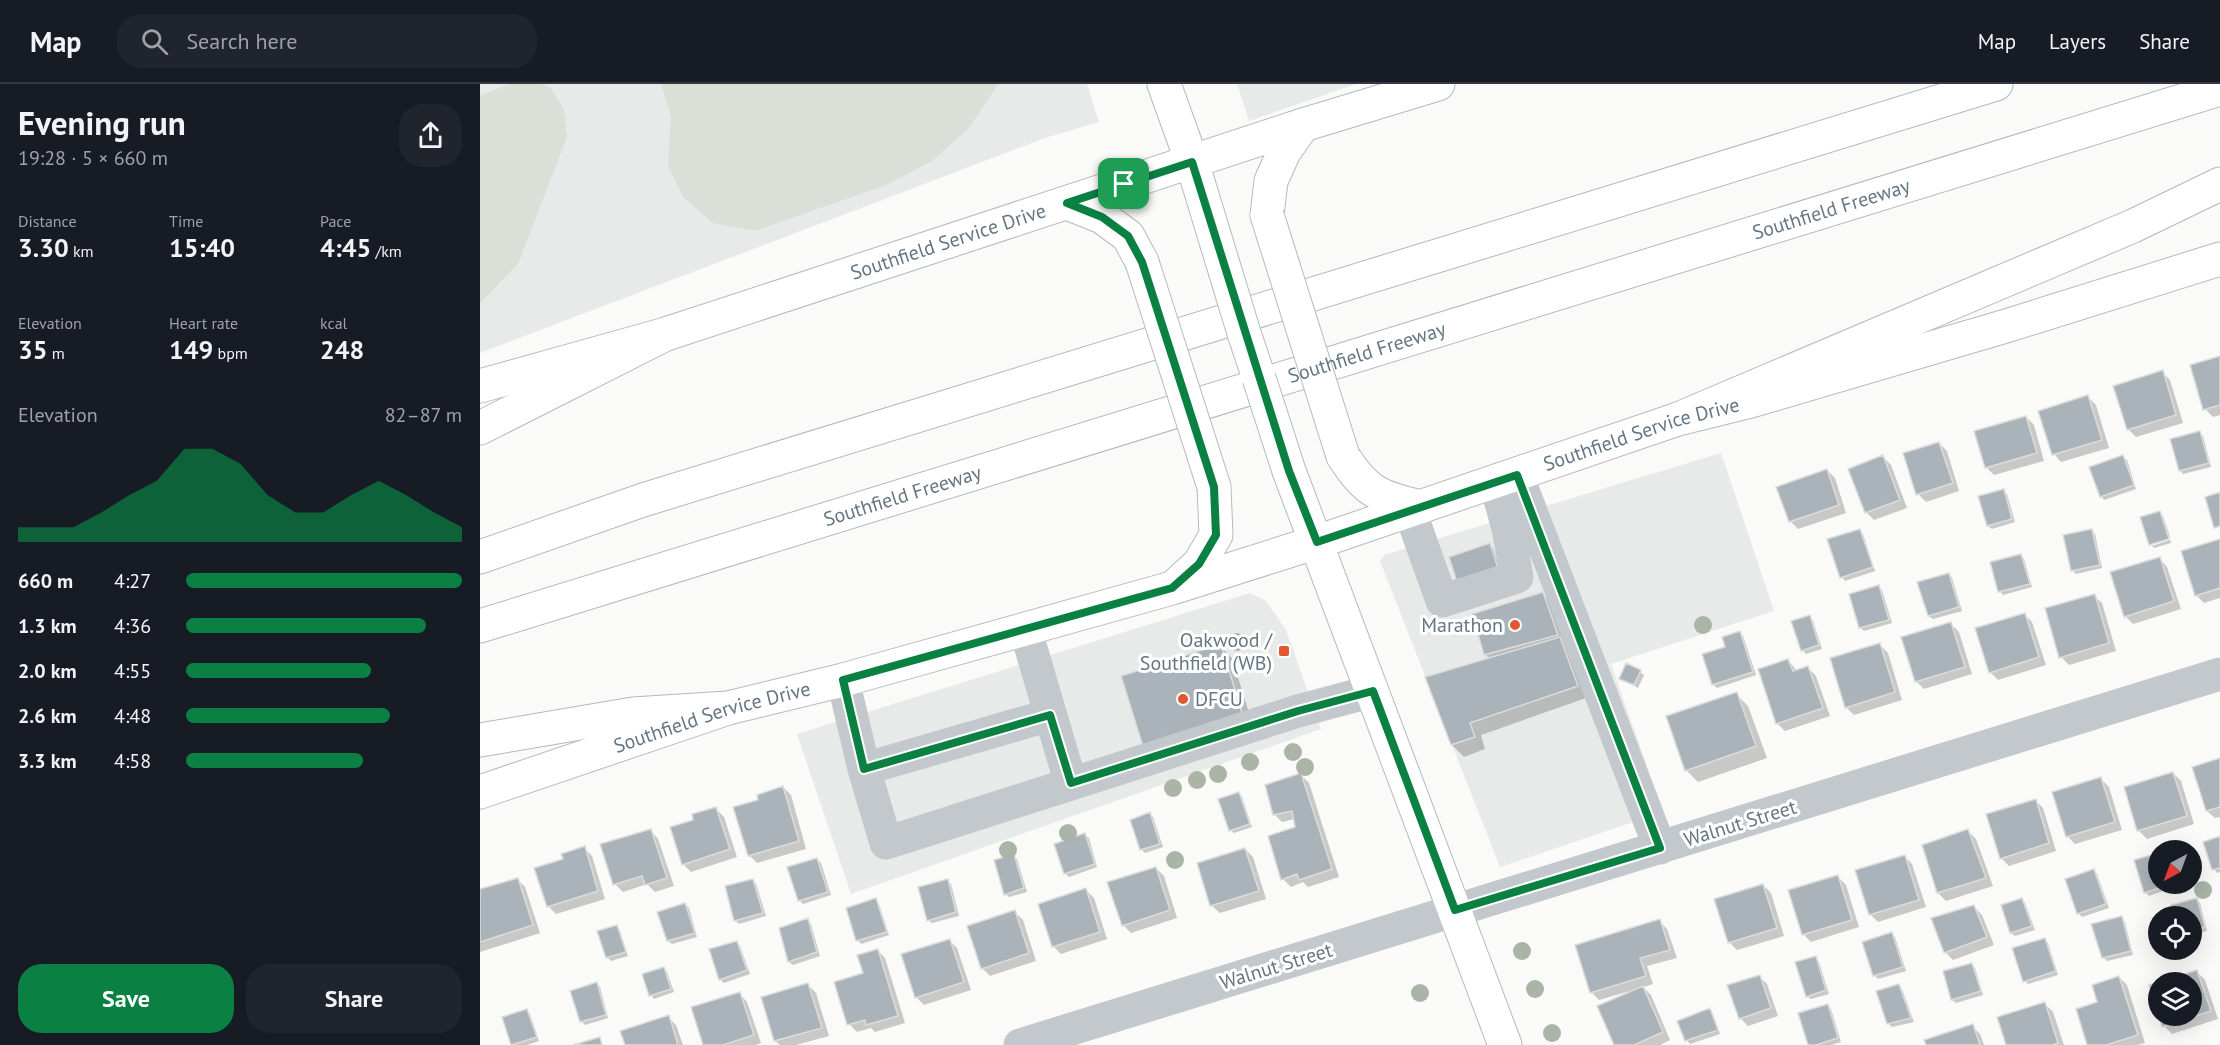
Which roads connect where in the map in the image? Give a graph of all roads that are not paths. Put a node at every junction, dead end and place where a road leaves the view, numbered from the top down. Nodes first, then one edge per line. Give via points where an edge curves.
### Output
1 (1164, 84) edge
2 (1438, 84) edge
3 (1996, 84) edge
4 (2220, 89) edge
5 (1303, 125) junction
6 (1192, 162) junction
7 (2220, 184) edge
8 (1067, 203) junction
9 (2220, 259) edge
10 (666, 334) junction
11 (480, 386) edge
12 (1678, 419) junction
13 (480, 428) edge
14 (1506, 478) junction
15 (1415, 509) junction
16 (1317, 542) junction
17 (480, 557) edge
18 (1172, 588) junction
19 (480, 626) edge
20 (1025, 628) junction
21 (2220, 674) edge
22 (843, 680) junction
23 (1373, 691) junction
24 (728, 708) junction
25 (1050, 715) junction
26 (480, 740) edge
27 (864, 769) junction
28 (1071, 783) junction
29 (480, 792) edge
30 (1660, 848) junction
31 (1455, 910) junction
32 (1020, 1045) edge
33 (1505, 1045) edge

1 - 6 main road
2 - 5 main road, Southfield Service Drive
3 - 17 main road via 654,496
4 - 19 main road, Southfield Freeway
5 - 6 main road, Southfield Service Drive
5 - 15 main road, bridge via 1284,152 1271,181 1267,215 1343,456 1359,479 1384,498
6 - 8 main road, Southfield Service Drive
6 - 16 main road, bridge via 1289,471
7 - 12 main road via 2133,226
8 - 10 main road, Southfield Service Drive
8 - 18 main road, bridge via 1102,217 1128,236 1142,262 1214,487 1216,535 1199,564
9 - 12 main road, Southfield Service Drive via 2006,326
10 - 11 main road
10 - 13 main road
12 - 14 main road, Southfield Service Drive
14 - 15 main road, Southfield Service Drive
14 - 15 street via 1517,576 1442,601
14 - 30 street
15 - 16 main road, Southfield Service Drive
16 - 18 main road, Southfield Service Drive
16 - 23 main road
18 - 20 main road, Southfield Service Drive
20 - 22 main road, Southfield Service Drive
20 - 25 street
21 - 30 street, Walnut Street
22 - 24 main road, Southfield Service Drive
22 - 27 street
23 - 28 street
23 - 31 main road
24 - 26 main road via 633,714
24 - 29 main road, Southfield Service Drive
25 - 27 street
25 - 28 street
27 - 28 street via 886,843
30 - 31 street, Walnut Street
31 - 32 street, Walnut Street
31 - 33 main road

